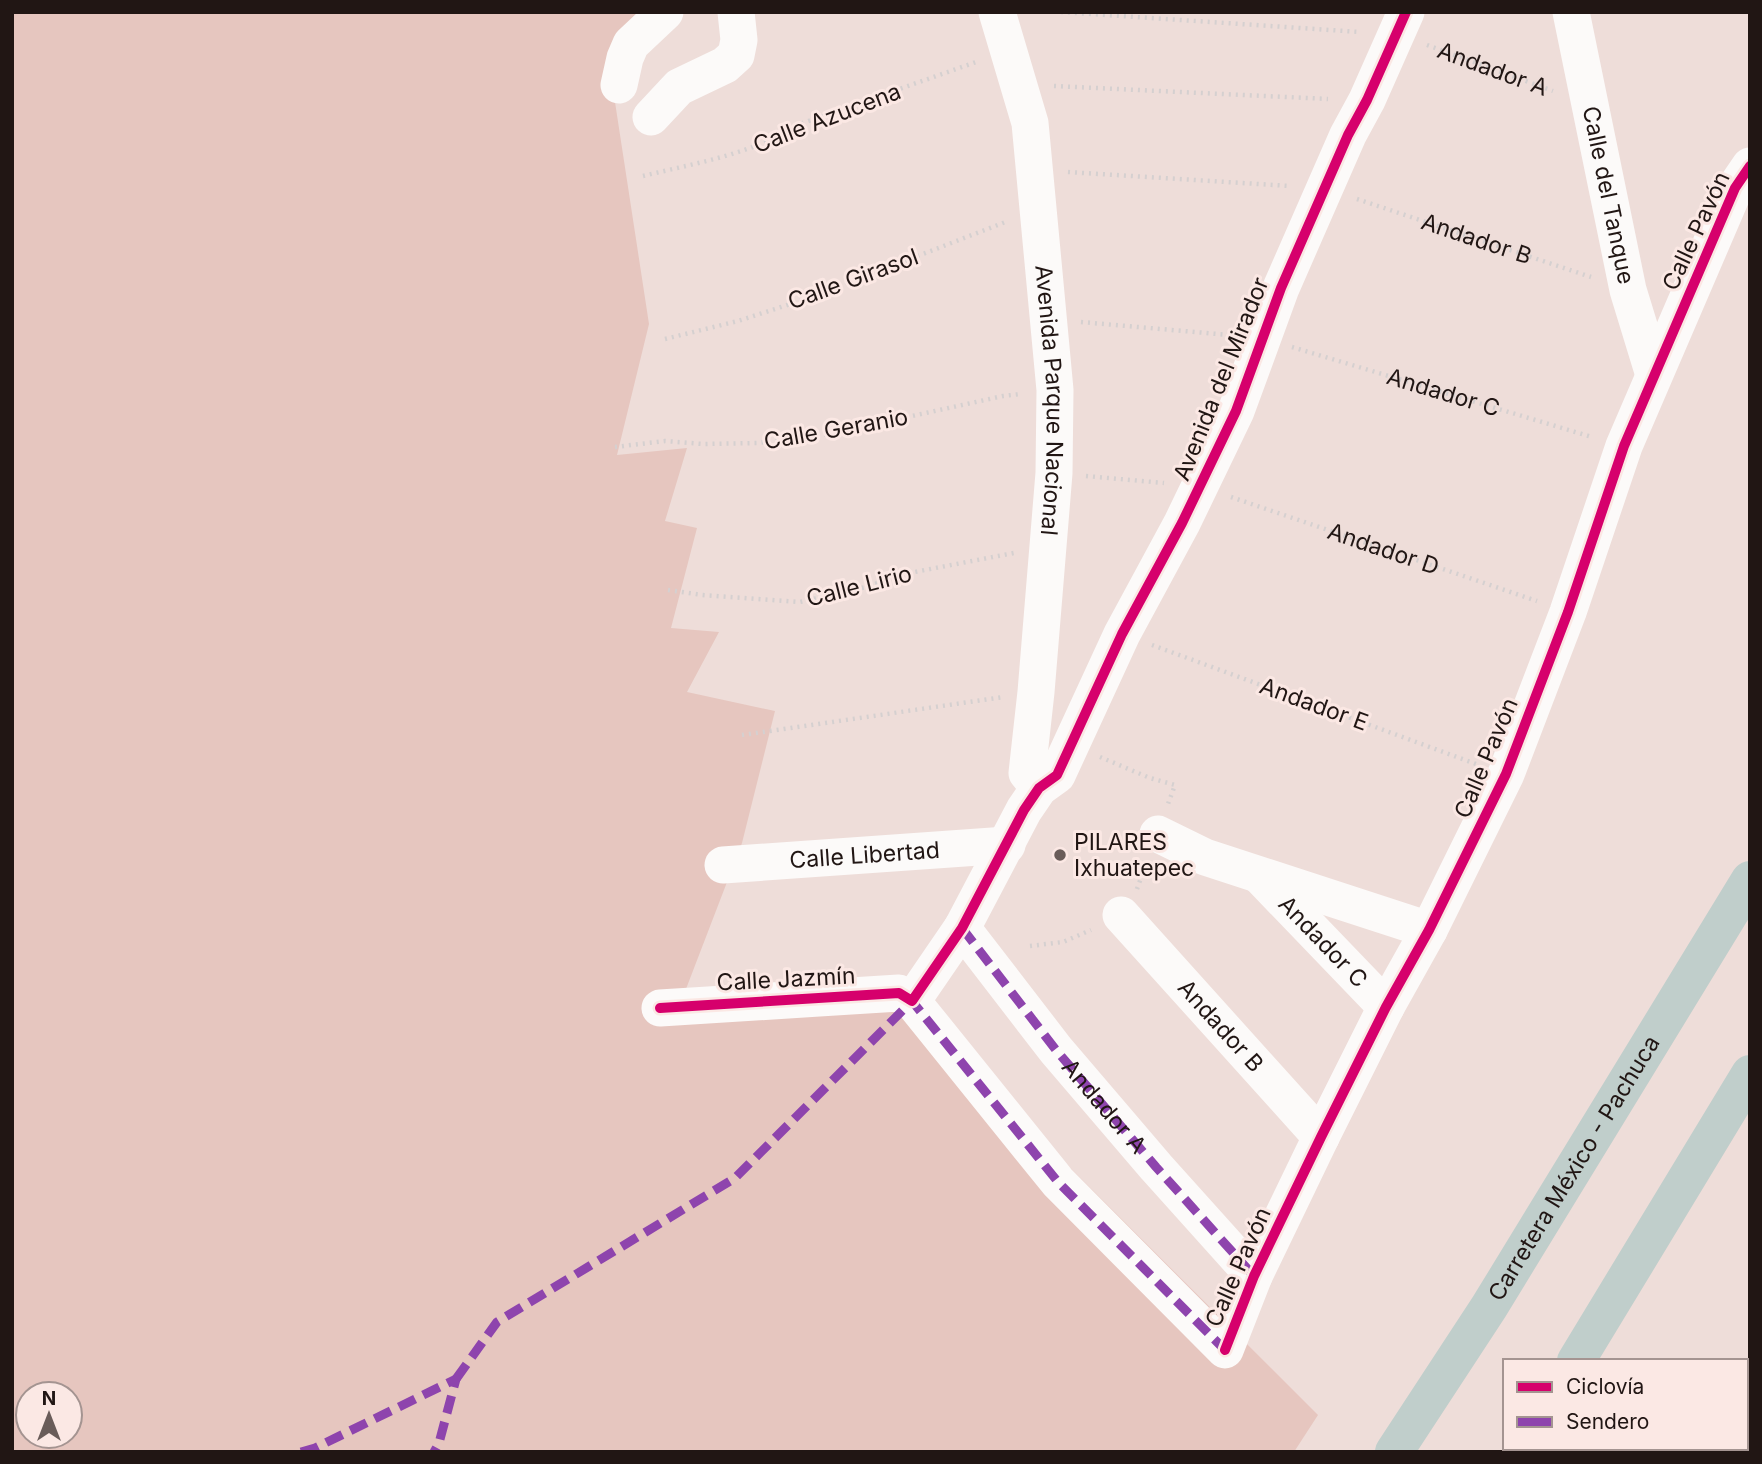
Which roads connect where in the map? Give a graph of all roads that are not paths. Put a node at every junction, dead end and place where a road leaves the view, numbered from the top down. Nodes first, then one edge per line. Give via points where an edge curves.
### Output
1 (665, 12) edge
2 (736, 12) edge
3 (997, 12) edge
4 (1571, 12) edge
5 (1402, 23) edge
6 (620, 85) dead end
7 (651, 117) dead end
8 (1750, 166) edge
9 (1654, 375) junction
10 (1039, 788) junction
11 (1158, 834) road end
12 (1007, 845) junction
13 (723, 866) dead end
14 (1259, 875) junction
15 (1750, 880) edge
16 (1121, 915) road end
17 (962, 928) junction
18 (1429, 930) junction
19 (912, 1001) junction
20 (1386, 1007) junction
21 (660, 1008) dead end
22 (1750, 1074) edge
23 (1321, 1137) junction
24 (1254, 1276) junction
25 (1577, 1359) edge
26 (1394, 1452) edge

1 - 6 street via 631,44
2 - 7 street via 736,55 679,87
3 - 10 street, Avenida Parque Nacional via 1030,123 1055,390 1054,473 1027,773
4 - 9 street, Calle del Tanque via 1628,290
5 - 10 street, Avenida del Mirador via 1324,188 1236,411 1200,487 1122,634 1057,775
8 - 9 street, Calle Pavón via 1735,188
9 - 18 street, Calle Pavón via 1623,446 1568,612 1506,774
10 - 12 street, Avenida del Mirador
11 - 14 street via 1205,857
12 - 13 street, Calle Libertad
12 - 17 street, Avenida del Mirador
14 - 18 street
14 - 20 street, Andador C
15 - 26 highway, Carretera México - Pachuca via 1489,1307
16 - 23 street, Andador B
17 - 19 street, Avenida del Mirador
17 - 24 street, Andador A via 1056,1050
18 - 20 street, Calle Pavón
19 - 21 street, Calle Jazmín via 899,993
19 - 24 street, Calle Pavón via 1058,1182 1224,1350
20 - 23 street, Calle Pavón
22 - 25 highway
23 - 24 street, Calle Pavón

